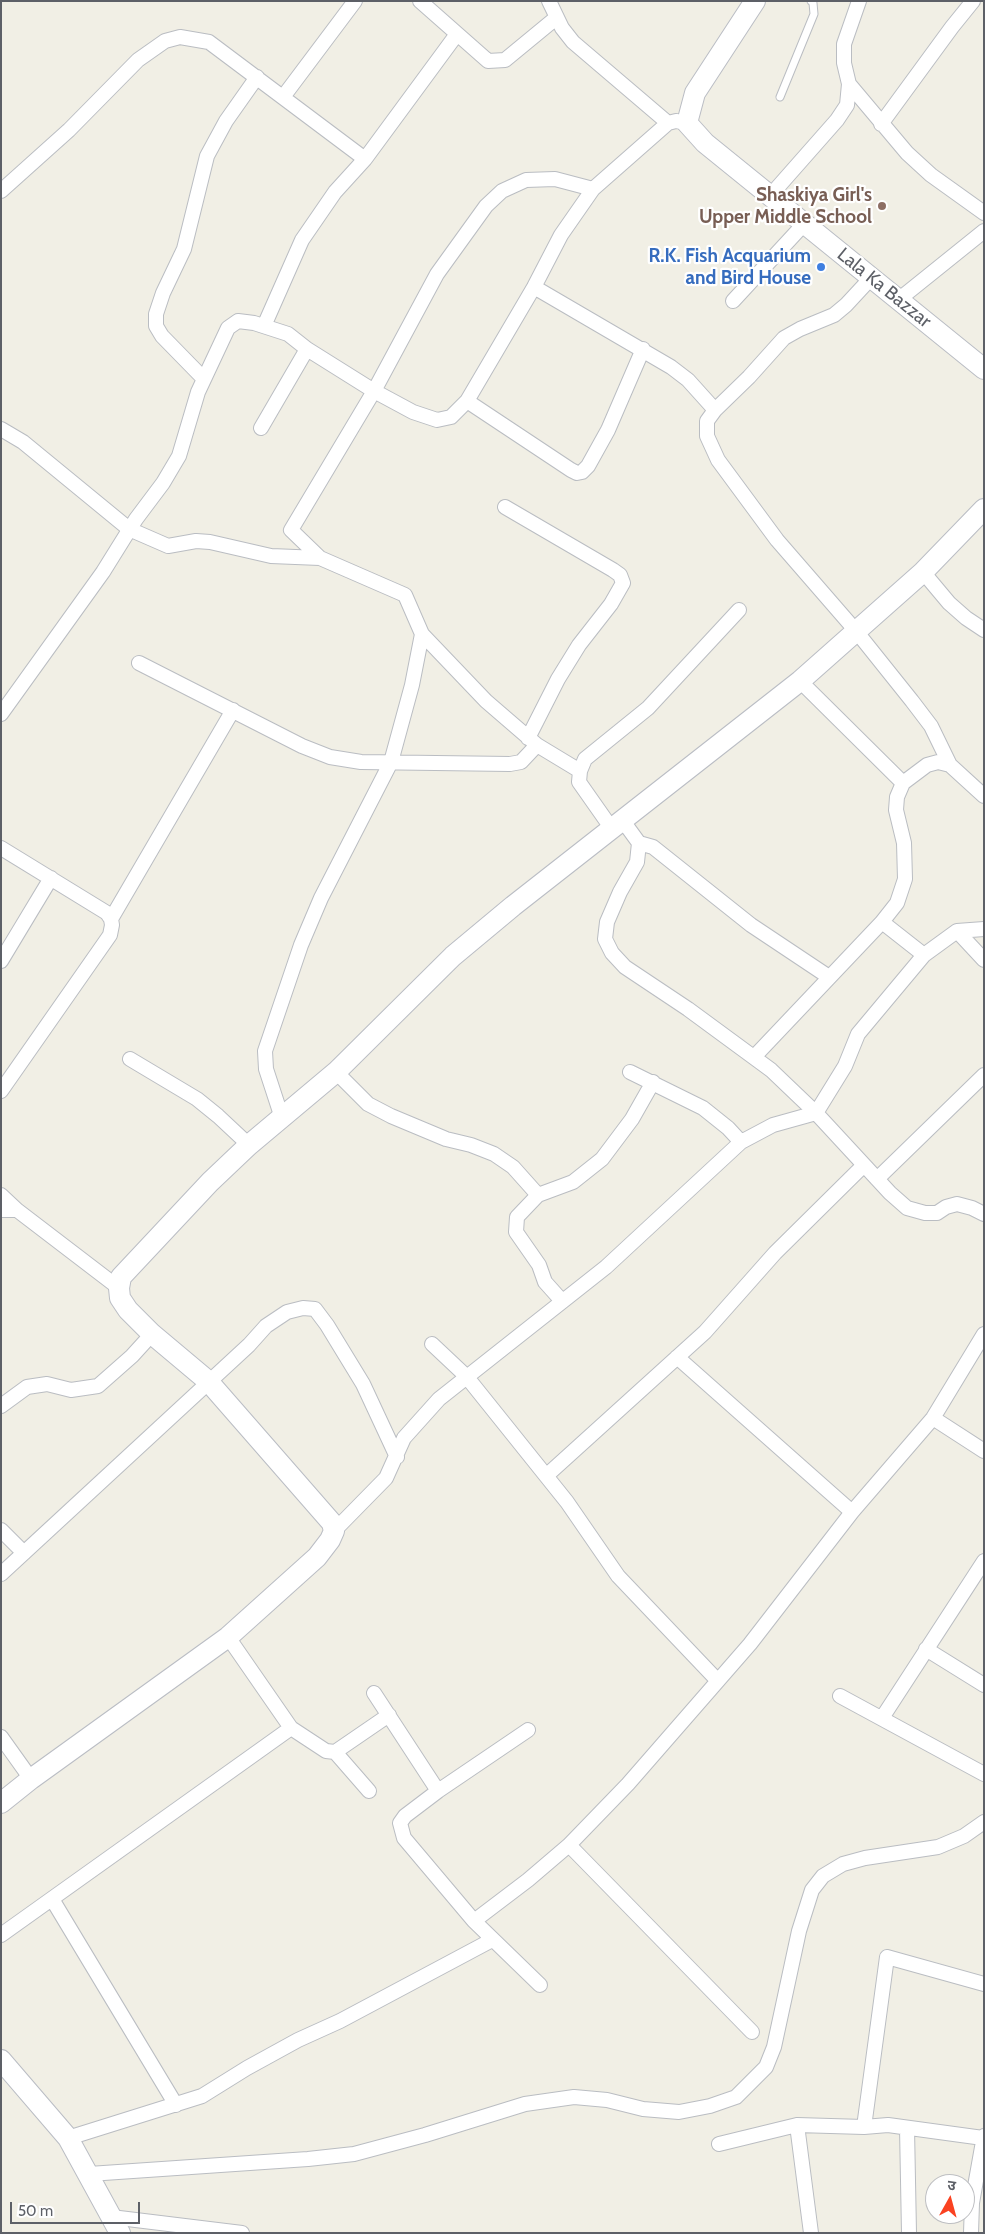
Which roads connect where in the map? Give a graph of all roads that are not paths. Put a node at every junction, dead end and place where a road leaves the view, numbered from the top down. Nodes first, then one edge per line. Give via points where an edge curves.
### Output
1 (354, 1) edge
2 (420, 1) edge
3 (549, 1) edge
4 (755, 1) edge
5 (811, 1) edge
6 (858, 1) edge
7 (973, 1) edge
8 (556, 18) junction
9 (457, 34) junction
10 (257, 77) junction
11 (849, 84) junction
12 (283, 97) junction
13 (780, 97) dead end
14 (677, 123) junction
15 (881, 124) junction
16 (365, 159) junction
17 (593, 189) junction
18 (1, 191) edge
19 (770, 196) junction
20 (984, 213) edge
21 (804, 224) junction
22 (984, 230) edge
23 (871, 278) junction
24 (534, 287) junction
25 (897, 300) junction
26 (733, 301) dead end
27 (264, 326) junction
28 (307, 349) junction
29 (643, 350) junction
30 (984, 369) edge
31 (204, 379) junction
32 (374, 391) junction
33 (467, 401) junction
34 (715, 410) junction
35 (1, 428) edge
36 (261, 428) dead end
37 (505, 507) dead end
38 (984, 509) edge
39 (129, 529) junction
40 (320, 558) junction
41 (923, 572) junction
42 (739, 610) dead end
43 (984, 630) edge
44 (856, 631) junction
45 (422, 634) junction
46 (139, 663) dead end
47 (800, 681) junction
48 (5, 702) edge
49 (233, 710) junction
50 (1, 714) edge
51 (532, 742) junction
52 (392, 762) junction
53 (950, 765) junction
54 (580, 771) junction
55 (903, 783) junction
56 (984, 796) edge
57 (618, 825) junction
58 (639, 843) junction
59 (1, 848) edge
60 (51, 878) junction
61 (112, 919) junction
62 (882, 922) junction
63 (984, 929) edge
64 (957, 931) junction
65 (924, 955) junction
66 (984, 960) edge
67 (1, 961) edge
68 (829, 977) junction
69 (754, 1057) junction
70 (130, 1059) dead end
71 (1, 1068) edge
72 (336, 1072) junction
73 (630, 1072) dead end
74 (984, 1075) edge
75 (653, 1082) junction
76 (5, 1086) edge
77 (816, 1113) junction
78 (282, 1118) junction
79 (741, 1142) junction
80 (249, 1145) junction
81 (864, 1165) junction
82 (877, 1179) junction
83 (1, 1195) edge
84 (538, 1195) junction
85 (1, 1210) edge
86 (17, 1210) junction
87 (984, 1214) edge
88 (119, 1288) junction
89 (562, 1301) junction
90 (152, 1334) junction
91 (981, 1342) edge
92 (432, 1344) dead end
93 (677, 1357) junction
94 (466, 1376) junction
95 (208, 1381) junction
96 (1, 1406) edge
97 (933, 1418) junction
98 (984, 1452) edge
99 (397, 1457) junction
100 (546, 1476) junction
101 (852, 1512) junction
102 (1, 1530) edge
103 (334, 1531) junction
104 (24, 1553) junction
105 (984, 1561) edge
106 (1, 1574) edge
107 (228, 1637) junction
108 (926, 1649) junction
109 (717, 1680) junction
110 (984, 1685) edge
111 (374, 1693) dead end
112 (840, 1696) dead end
113 (390, 1715) junction
114 (882, 1718) junction
115 (291, 1728) junction
116 (528, 1730) dead end
117 (1, 1737) edge
118 (335, 1752) junction
119 (984, 1774) edge
120 (31, 1779) junction
121 (369, 1791) dead end
122 (438, 1791) junction
123 (1, 1802) edge
124 (984, 1822) edge
125 (569, 1845) junction
126 (52, 1898) junction
127 (474, 1921) junction
128 (1, 1935) edge
129 (492, 1940) junction
130 (540, 1984) dead end
131 (984, 1984) edge
132 (752, 2032) dead end
133 (1, 2060) edge
134 (176, 2105) junction
135 (797, 2126) junction
136 (864, 2127) junction
137 (907, 2128) junction
138 (983, 2137) edge
139 (68, 2138) junction
140 (719, 2144) dead end
141 (89, 2174) junction
142 (116, 2225) edge
143 (242, 2233) edge
144 (811, 2233) edge
145 (909, 2233) edge
146 (971, 2233) edge

1 - 12 street
2 - 9 street
3 - 8 street
4 - 14 street
5 - 13 lane via 814,14
6 - 11 street via 844,44
7 - 15 street
8 - 9 street via 505,60 488,62
8 - 14 street via 573,42
9 - 16 street
10 - 12 street
10 - 18 street via 210,42 180,37 165,41 138,60 69,130
10 - 31 street via 226,121 207,156 184,249 156,314 156,326 162,336
11 - 15 street
11 - 19 street via 847,105 837,120
12 - 16 street
14 - 17 street
14 - 19 street, Lala Ka Bazzar
15 - 20 street via 931,175
16 - 27 street via 335,192 302,240
17 - 24 street via 561,235
17 - 32 street via 555,179 526,180 502,191 491,201 437,274
19 - 21 street, Lala Ka Bazzar
21 - 23 street, Lala Ka Bazzar
21 - 26 street
22 - 25 street
23 - 25 street, Lala Ka Bazzar
23 - 34 street via 834,315 784,338
24 - 29 street
24 - 33 street
25 - 30 street, Lala Ka Bazzar
27 - 28 street via 288,334
27 - 31 street via 238,321 228,328
28 - 32 street
28 - 36 street
29 - 33 street via 608,430 582,472 571,470
29 - 34 street via 688,380
31 - 39 street via 179,456
32 - 33 street via 413,412 437,420 451,417
32 - 40 street via 291,530
34 - 44 street via 707,421 707,436 718,460 772,534
35 - 39 street via 23,442
37 - 51 street via 613,570 620,575 622,583 558,679
38 - 41 street
39 - 40 street via 168,546 210,542 271,556
39 - 48 street via 103,572
40 - 45 street via 405,595
41 - 43 street via 949,604
41 - 44 street
42 - 54 street via 648,708 585,759
44 - 47 street
44 - 53 street via 931,726
45 - 51 street via 486,701
45 - 52 street
46 - 49 street
47 - 55 street
47 - 57 street
48 - 50 street
49 - 52 street via 330,757
49 - 61 street
51 - 52 street via 521,762 510,764
51 - 54 street
52 - 78 street via 321,898 301,945 265,1052 266,1069
53 - 55 street via 938,762 926,765
53 - 56 street
54 - 57 street via 579,782 583,790
55 - 62 street via 896,810 904,843 906,879 897,903
57 - 58 street
57 - 72 street via 453,956
58 - 68 street via 653,847 751,925
58 - 69 street via 637,862 607,922 605,939 612,953 625,967
59 - 60 street
60 - 61 street
60 - 67 street
61 - 76 street via 110,935
62 - 65 street
62 - 68 street
63 - 64 street
64 - 65 street
64 - 66 street
65 - 77 street via 858,1034 845,1066
68 - 69 street
69 - 77 street
70 - 80 street via 197,1099
71 - 76 street
72 - 78 street
72 - 84 street via 368,1104 391,1116 446,1139 494,1154 513,1167
73 - 75 street
74 - 82 street
75 - 79 street via 703,1108
75 - 84 street via 602,1159 573,1182
77 - 79 street via 773,1125
77 - 81 street
78 - 80 street
79 - 89 street via 606,1267
80 - 88 street via 135,1260 121,1277
81 - 82 street
81 - 93 street via 775,1253 705,1332
82 - 87 street via 907,1208 937,1213 957,1204
83 - 86 street
84 - 89 street via 517,1217 516,1232 539,1265 545,1282
85 - 86 street
86 - 88 street
88 - 90 street via 120,1298 128,1310
89 - 94 street
90 - 95 street
90 - 96 street via 98,1386 71,1390 47,1384 27,1387
91 - 97 street
92 - 94 street
93 - 100 street
93 - 101 street
94 - 99 street via 420,1419 404,1438
94 - 100 street
95 - 99 street via 266,1326 287,1312 315,1309 363,1384
95 - 103 street via 332,1523
95 - 104 street
97 - 98 street
97 - 101 street
99 - 103 street via 377,1490
100 - 109 street via 618,1576
101 - 109 street via 750,1644
102 - 104 street
103 - 107 street via 317,1557
104 - 106 street
105 - 108 street
107 - 115 street
107 - 120 street
108 - 110 street
108 - 114 street
109 - 125 street via 628,1784
111 - 113 street
112 - 114 street
113 - 118 street
113 - 122 street
114 - 119 street
115 - 118 street via 326,1751
115 - 126 street
116 - 122 street
117 - 120 street
118 - 121 street
120 - 123 street
122 - 127 street via 405,1816 400,1823 401,1831
124 - 141 street via 964,1836 938,1847 865,1858 843,1864 823,1876 812,1890 799,1931 774,2047 766,2067 736,2097 679,2112 643,2110 607,2100 574,2097 525,2104 354,2154
125 - 127 street
125 - 132 street
126 - 128 street
126 - 134 street
127 - 129 street
129 - 130 street
129 - 134 street via 290,2045 202,2096
131 - 136 street via 887,1957
133 - 139 street
134 - 139 street
135 - 136 street
135 - 140 street
135 - 144 street
136 - 137 street via 888,2125
137 - 138 street
137 - 145 street
138 - 146 street via 972,2203
139 - 141 street
141 - 142 street
142 - 143 street

